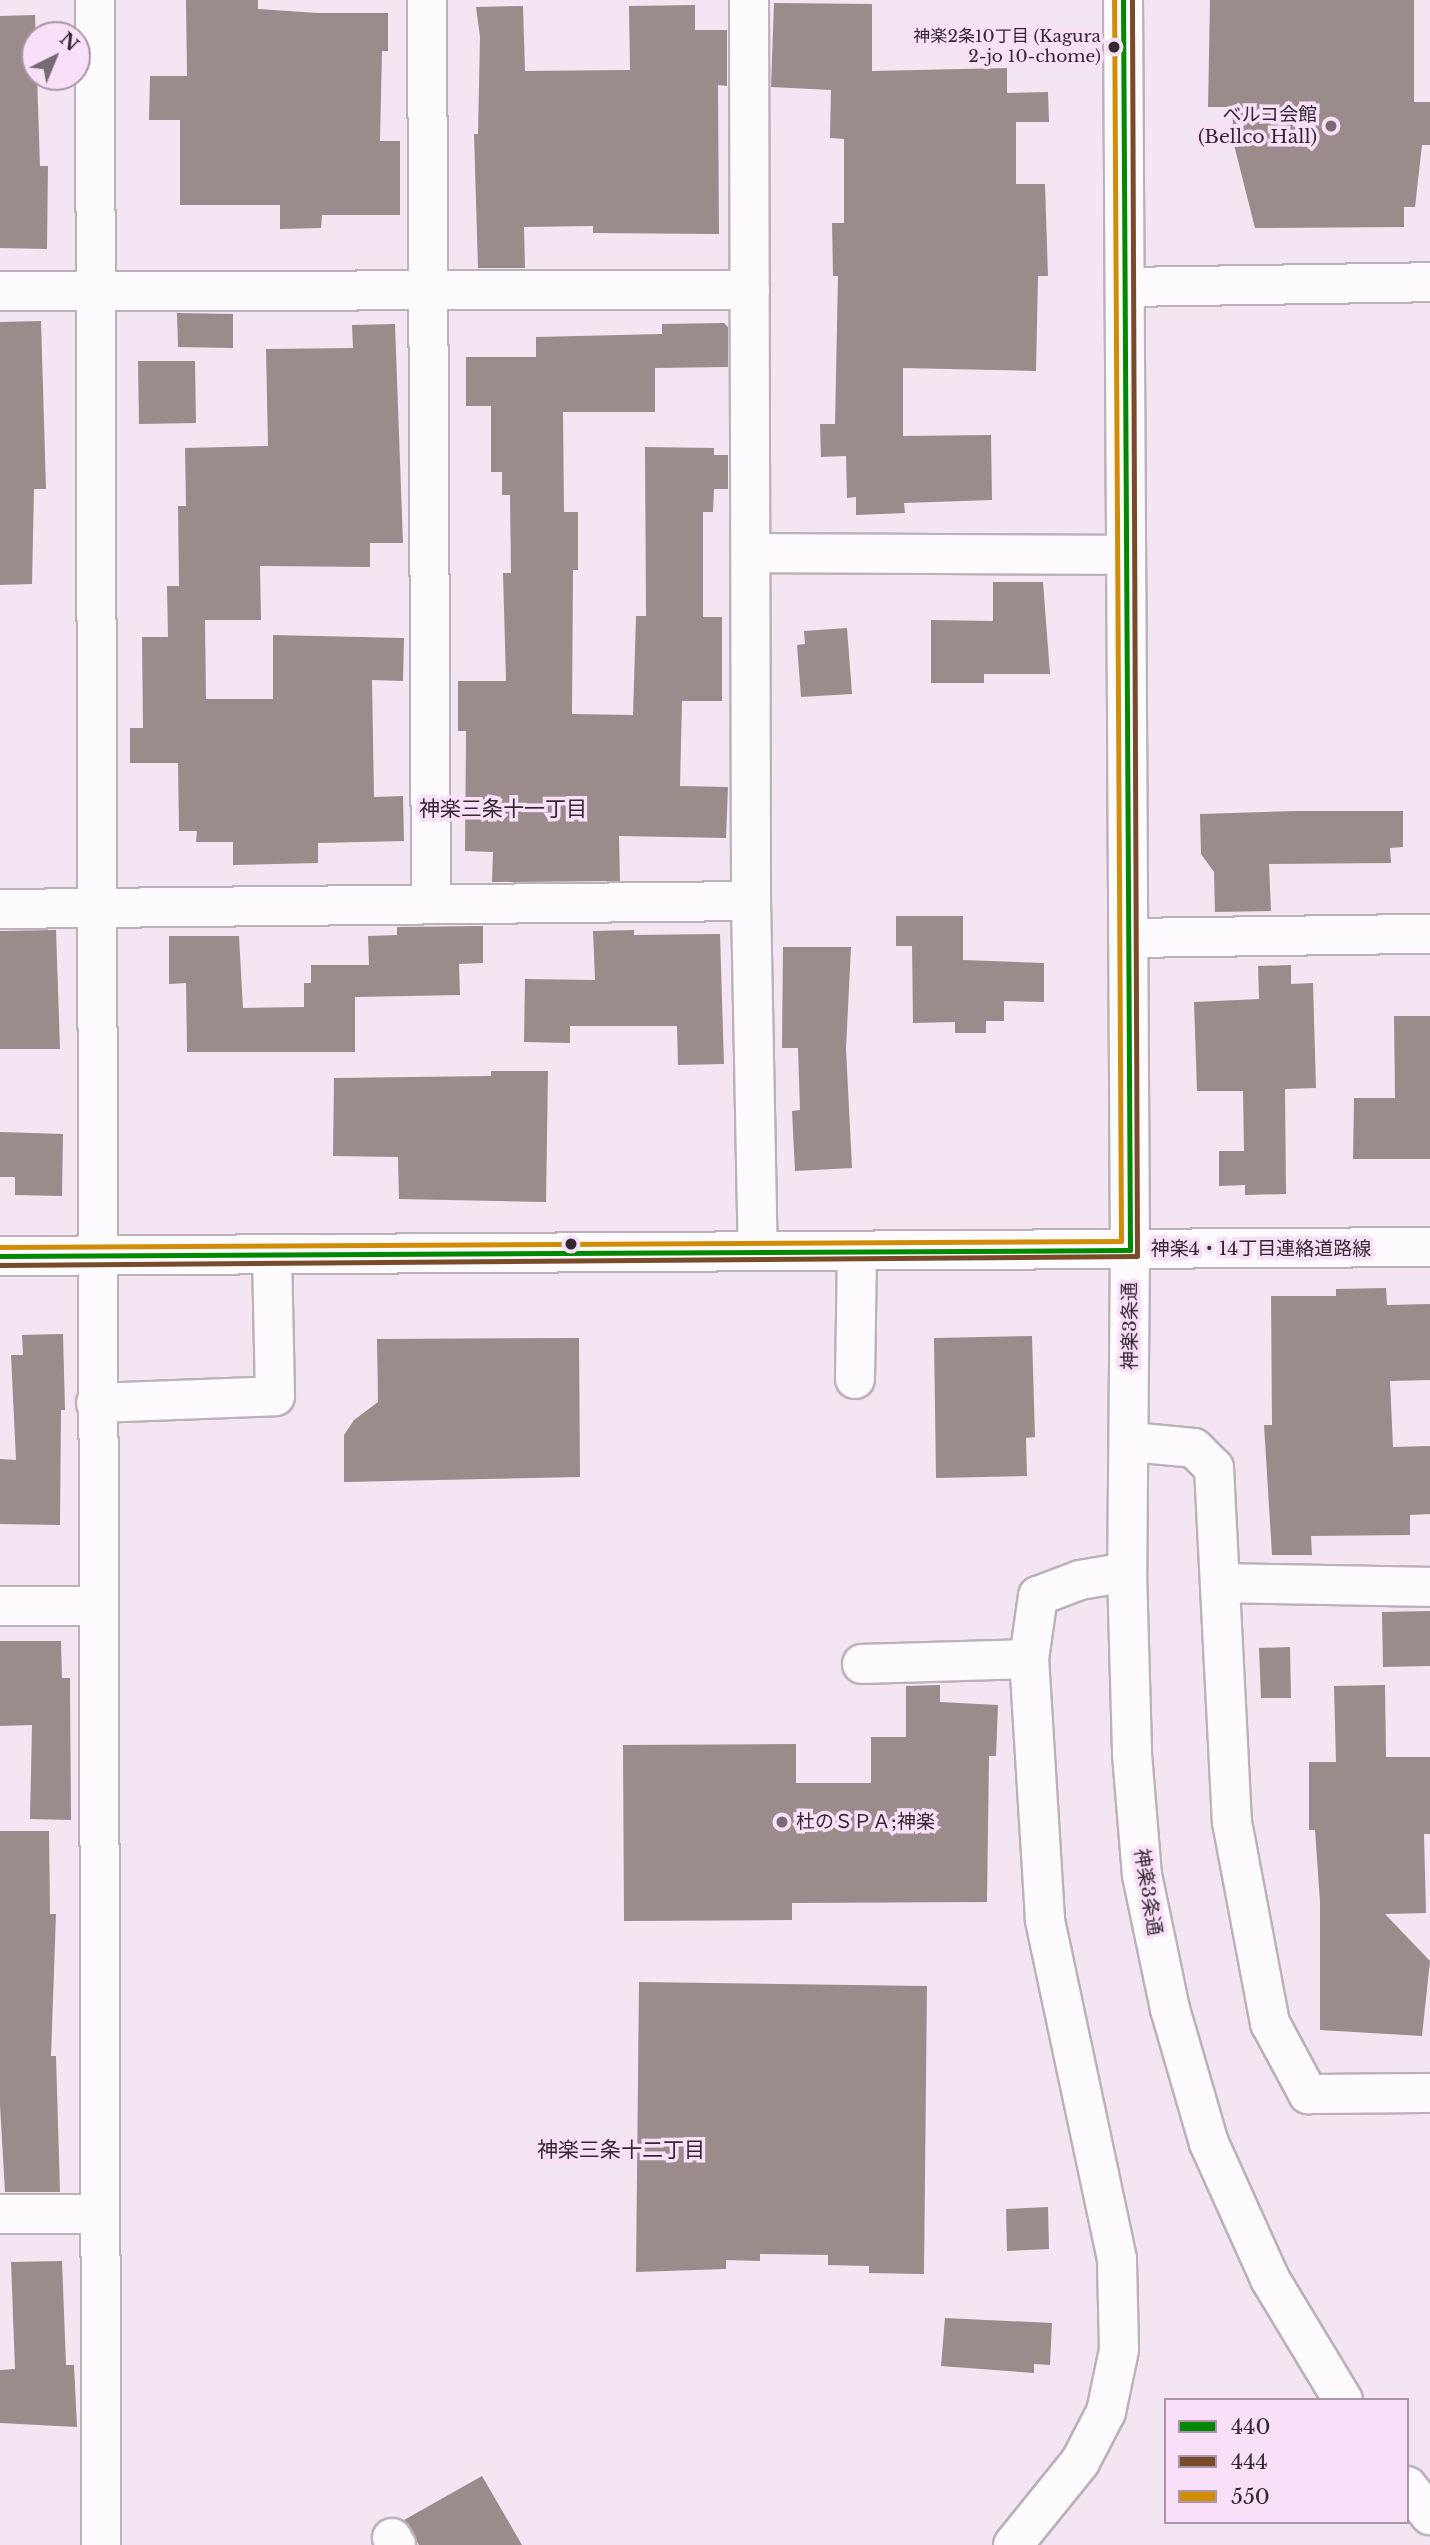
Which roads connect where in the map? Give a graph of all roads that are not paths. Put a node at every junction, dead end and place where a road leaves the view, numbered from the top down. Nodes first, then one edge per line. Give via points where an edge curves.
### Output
1 (95, 0) edge
2 (427, 0) edge
3 (749, 0) edge
4 (1123, 0) edge
5 (1430, 282) edge
6 (1125, 287) junction
7 (431, 288) junction
8 (95, 289) junction
9 (750, 290) junction
10 (0, 291) edge
11 (752, 553) junction
12 (1126, 555) junction
13 (751, 901) junction
14 (431, 904) junction
15 (96, 907) junction
16 (0, 909) edge
17 (1430, 934) edge
18 (1128, 938) junction
19 (1430, 1247) edge
20 (1130, 1250) junction
21 (758, 1251) junction
22 (857, 1251) junction
23 (272, 1254) junction
24 (96, 1255) junction
25 (0, 1256) edge
26 (855, 1379) dead end
27 (96, 1403) junction
28 (1131, 1441) junction
29 (1127, 1572) junction
30 (1223, 1583) junction
31 (1430, 1587) edge
32 (0, 1606) edge
33 (97, 1606) junction
34 (1029, 1659) junction
35 (862, 1664) dead end
36 (1430, 2092) edge
37 (0, 2214) edge
38 (99, 2214) junction
39 (1342, 2398) edge
40 (100, 2545) edge
41 (1013, 2545) edge

1 - 8 street
2 - 7 street
3 - 9 street
4 - 6 street, 神楽3条通
5 - 6 street
6 - 12 street, 神楽3条通
7 - 8 street
7 - 9 street
7 - 14 street
8 - 10 street
8 - 15 street
9 - 11 street
11 - 12 street
11 - 13 street
12 - 18 street, 神楽3条通
13 - 14 street
13 - 21 street
14 - 15 street
15 - 16 street
15 - 24 street
17 - 18 street
18 - 20 street, 神楽3条通
19 - 20 street, 神楽4・14丁目連絡道路線
20 - 22 street, 神楽4・14丁目連絡道路線
20 - 28 street, 神楽3条通
21 - 22 street, 神楽4・14丁目連絡道路線
21 - 23 street, 神楽4・14丁目連絡道路線
22 - 26 street
23 - 24 street, 神楽4・14丁目連絡道路線
23 - 27 street via 275,1396
24 - 25 street, 神楽4・14丁目連絡道路線
24 - 27 street
27 - 33 street
28 - 29 street, 神楽3条通
28 - 30 street via 1194,1448 1214,1468
29 - 34 street via 1080,1580 1038,1596
29 - 39 street, 神楽3条通 via 1132,1754 1142,1875 1170,2010 1209,2143 1269,2278
30 - 31 street
30 - 36 street via 1231,1822 1270,2023 1308,2094
32 - 33 street
33 - 38 street
34 - 35 street
34 - 41 street via 1045,1919 1117,2259 1119,2350 1106,2412 1080,2462
37 - 38 street
38 - 40 street

